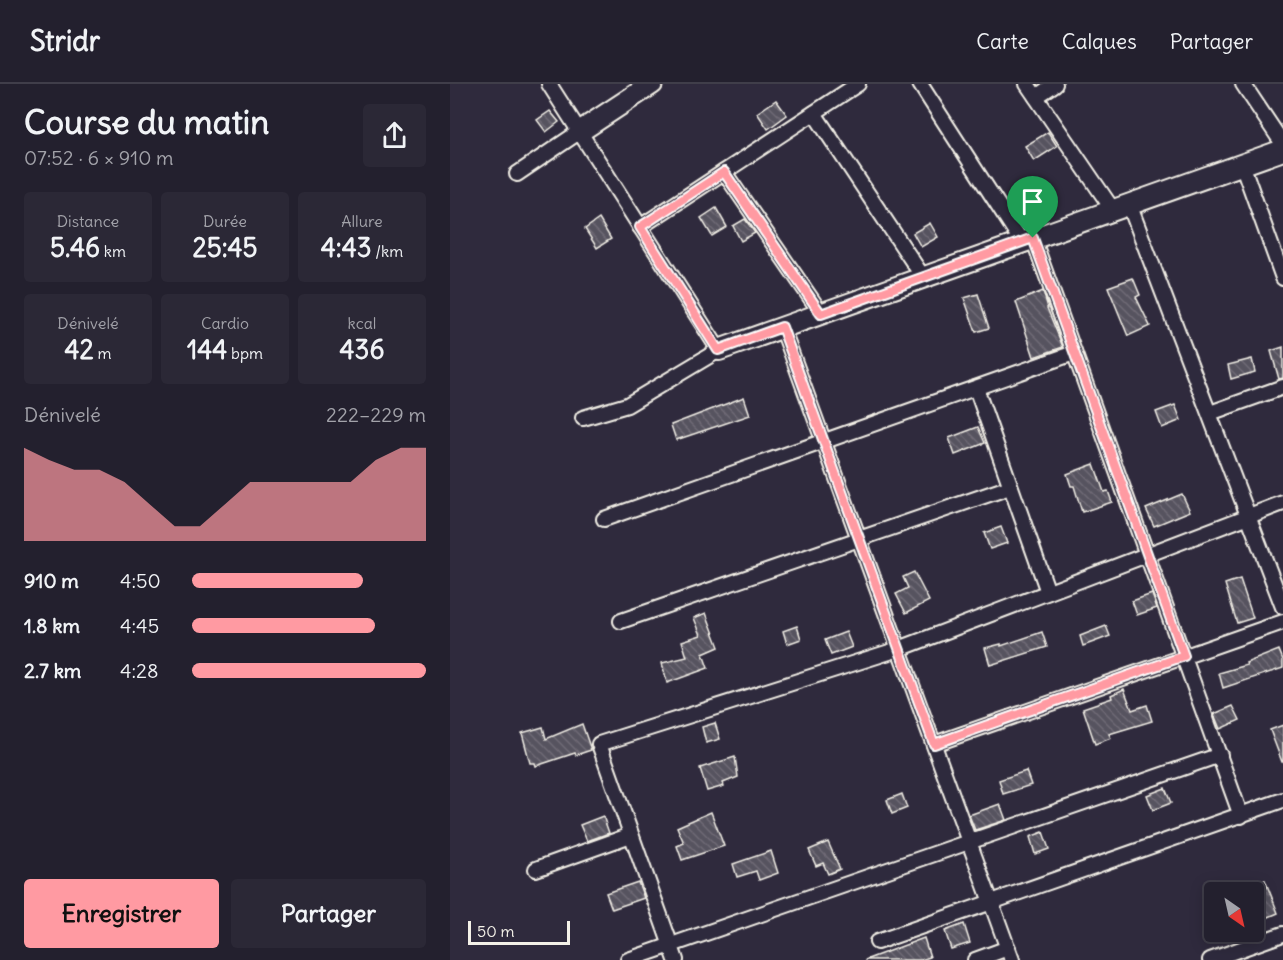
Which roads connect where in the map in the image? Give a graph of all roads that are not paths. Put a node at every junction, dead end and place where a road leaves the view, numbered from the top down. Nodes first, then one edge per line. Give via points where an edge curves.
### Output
1 (549, 84) edge
2 (652, 84) edge
3 (858, 84) edge
4 (920, 84) edge
5 (1028, 84) edge
6 (1055, 84) edge
7 (1243, 84) edge
8 (1036, 97) junction
9 (814, 113) junction
10 (579, 132) junction
11 (1283, 144) edge
12 (1283, 150) edge
13 (1242, 164) junction
14 (724, 172) junction
15 (517, 174) dead end
16 (1121, 207) junction
17 (640, 227) junction
18 (1027, 240) junction
19 (1279, 255) edge
20 (923, 277) junction
21 (1283, 278) edge
22 (821, 314) junction
23 (782, 327) junction
24 (718, 350) junction
25 (1074, 354) junction
26 (1283, 387) edge
27 (976, 388) junction
28 (1210, 413) junction
29 (583, 418) dead end
30 (824, 442) junction
31 (1010, 487) junction
32 (1283, 503) edge
33 (1249, 515) junction
34 (604, 519) dead end
35 (859, 539) junction
36 (1147, 554) junction
37 (1048, 592) junction
38 (1283, 607) edge
39 (621, 621) dead end
40 (1283, 622) edge
41 (899, 649) junction
42 (1184, 656) junction
43 (934, 744) junction
44 (1220, 755) junction
45 (1283, 800) edge
46 (1241, 816) junction
47 (631, 835) junction
48 (970, 842) junction
49 (536, 869) dead end
50 (990, 901) junction
51 (1283, 934) edge
52 (877, 942) dead end
53 (671, 945) junction
54 (1010, 954) edge
55 (628, 960) edge
56 (676, 960) edge
57 (975, 960) edge
58 (1210, 960) edge

1 - 10 street
2 - 10 street
3 - 9 street
4 - 18 street
5 - 8 street
6 - 8 street
7 - 11 street
8 - 16 street
9 - 14 street
9 - 20 street
10 - 15 street
10 - 17 street
12 - 13 street
13 - 16 street
13 - 19 street
14 - 17 street
14 - 22 street
16 - 18 street
16 - 28 street
17 - 24 street
18 - 20 street
18 - 25 street
19 - 21 street
20 - 22 street
22 - 23 street
23 - 24 street
23 - 30 street
24 - 29 street via 627,405
25 - 27 street
25 - 36 street
26 - 28 street
27 - 30 street
27 - 31 street
28 - 33 street
30 - 34 street
30 - 35 street
31 - 35 street
31 - 37 street
32 - 33 street
33 - 36 street
33 - 38 street
35 - 39 street
35 - 41 street
36 - 37 street
36 - 42 street
37 - 41 street
40 - 42 street
41 - 43 street
41 - 47 street via 599,744
42 - 43 street
42 - 44 street
43 - 48 street
44 - 46 street
44 - 48 street
45 - 46 street
46 - 50 street
47 - 49 street
47 - 53 street
48 - 50 street
48 - 53 street
50 - 52 street
50 - 54 street
51 - 58 street
53 - 55 street
53 - 56 street
54 - 57 street

